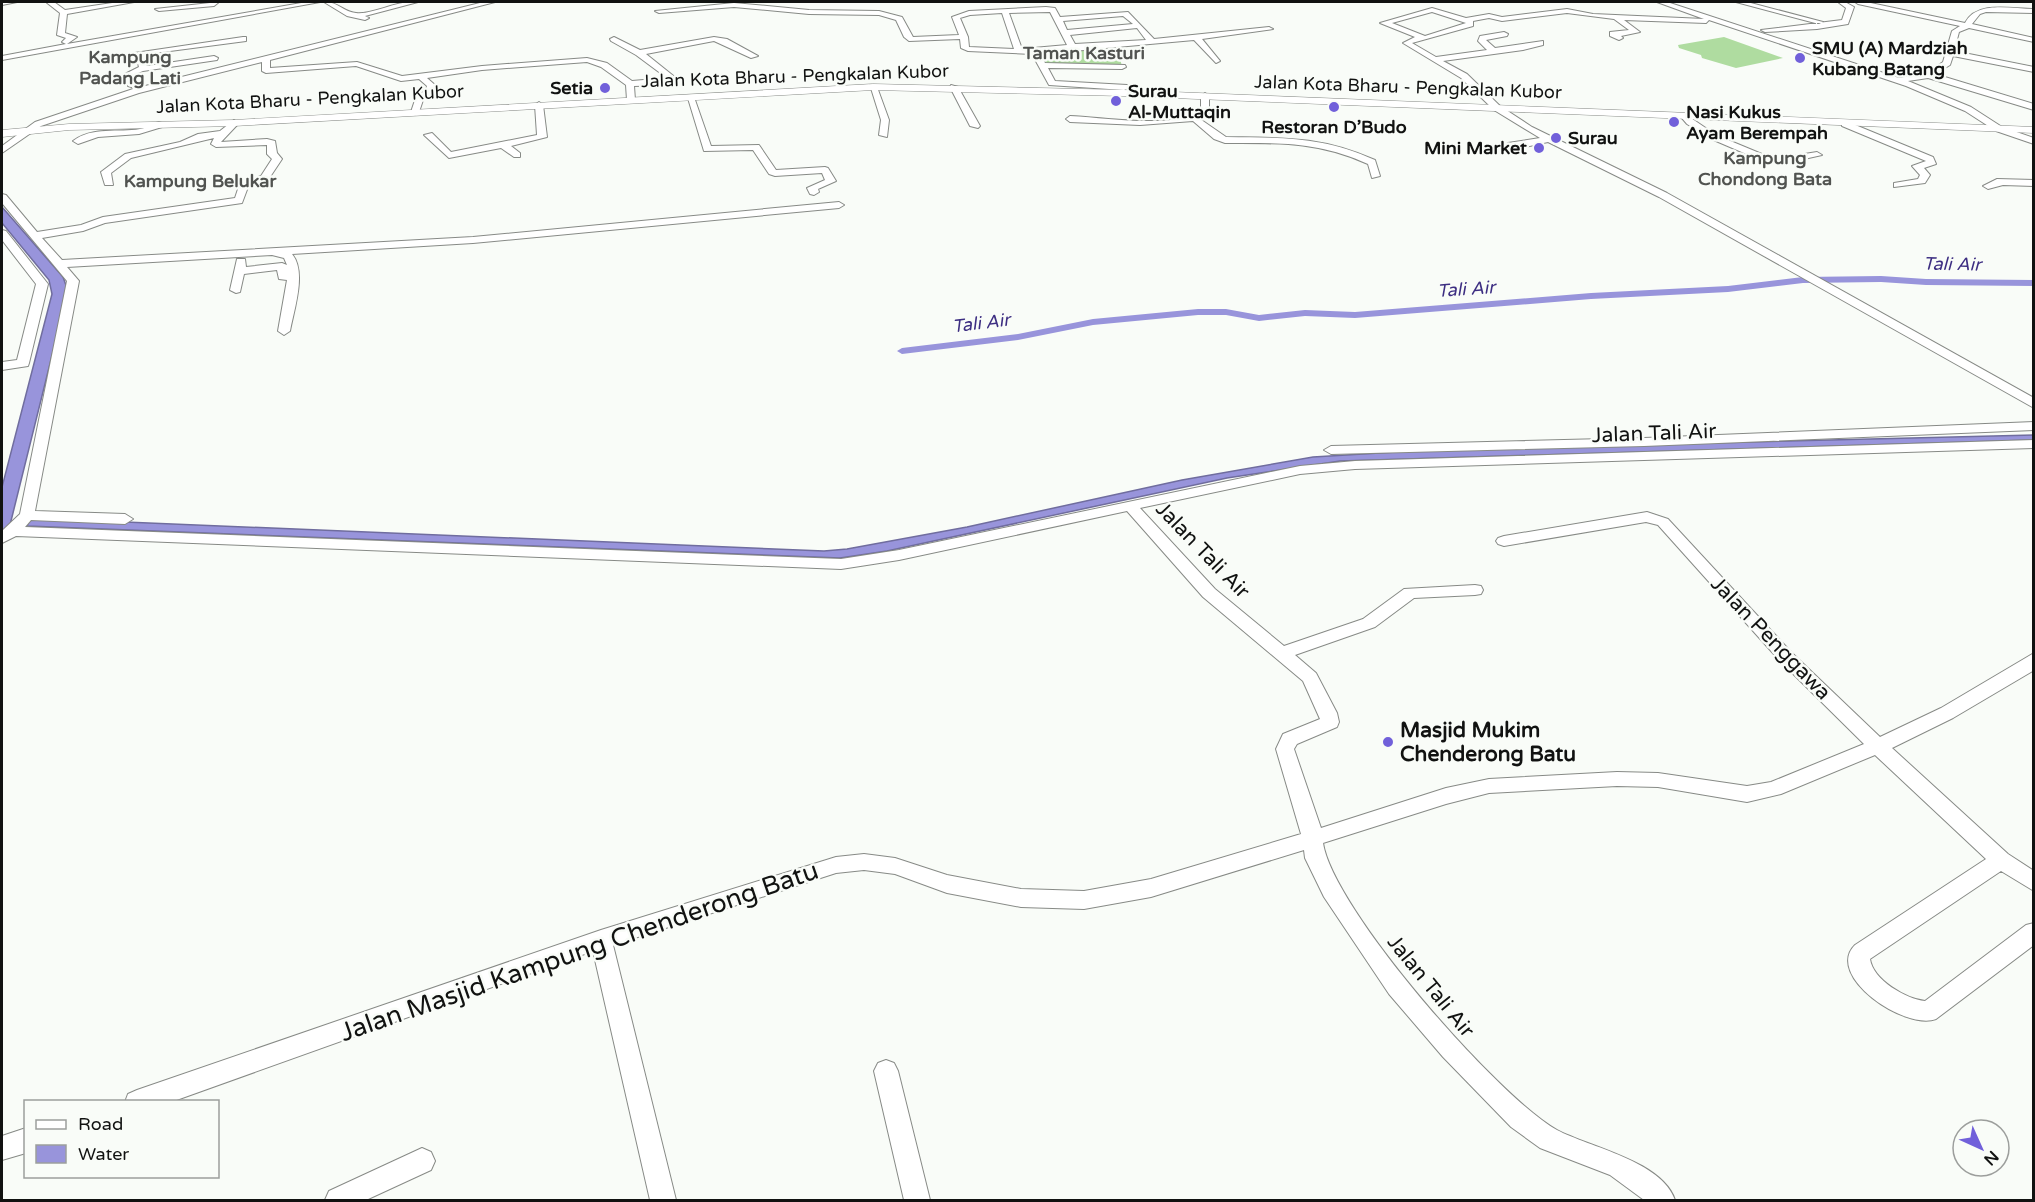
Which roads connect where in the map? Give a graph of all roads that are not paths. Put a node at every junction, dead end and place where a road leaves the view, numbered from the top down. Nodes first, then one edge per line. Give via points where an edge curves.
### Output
1 (13, 2) edge
2 (50, 2) edge
3 (130, 2) edge
4 (216, 2) edge
5 (316, 2) edge
6 (328, 2) edge
7 (414, 2) edge
8 (469, 2) edge
9 (491, 2) edge
10 (1564, 2) edge
11 (1661, 2) edge
12 (1740, 2) edge
13 (1781, 2) edge
14 (1841, 2) edge
15 (1858, 2) edge
16 (2022, 2) edge
17 (2, 3) edge
18 (160, 5) edge
19 (2034, 5) edge
20 (1761, 8) junction
21 (1470, 9) dead end
22 (1711, 9) dead end
23 (659, 11) dead end
24 (2034, 11) edge
25 (64, 12) junction
26 (1005, 12) junction
27 (356, 16) junction
28 (1490, 16) junction
29 (1616, 17) junction
30 (1632, 18) junction
31 (1058, 19) junction
32 (1468, 20) junction
33 (1726, 22) junction
34 (380, 24) junction
35 (1828, 25) junction
36 (176, 26) junction
37 (1139, 26) junction
38 (1965, 27) junction
39 (1269, 29) dead end
40 (1755, 31) junction
41 (135, 33) junction
42 (1064, 33) junction
43 (1504, 34) dead end
44 (964, 37) junction
45 (1197, 38) junction
46 (1424, 38) junction
47 (1619, 38) dead end
48 (243, 39) dead end
49 (614, 39) dead end
50 (2034, 40) edge
51 (1152, 42) junction
52 (1540, 43) dead end
53 (61, 46) junction
54 (1072, 47) junction
55 (1018, 51) junction
56 (1035, 51) junction
57 (1492, 51) junction
58 (639, 52) junction
59 (1950, 53) junction
60 (132, 54) junction
61 (754, 56) dead end
62 (1120, 56) junction
63 (2, 58) edge
64 (214, 58) dead end
65 (1437, 59) junction
66 (266, 60) junction
67 (1216, 61) dead end
68 (1042, 65) junction
69 (142, 69) junction
70 (2034, 70) edge
71 (1928, 75) junction
72 (423, 76) junction
73 (1900, 80) junction
74 (630, 84) junction
75 (132, 86) junction
76 (873, 87) junction
77 (954, 87) junction
78 (1124, 90) junction
79 (1205, 96) junction
80 (690, 97) junction
81 (631, 100) junction
82 (539, 105) junction
83 (2034, 107) edge
84 (1497, 108) junction
85 (415, 112) junction
86 (1685, 117) junction
87 (1194, 118) junction
88 (1070, 119) dead end
89 (234, 123) junction
90 (1845, 124) junction
91 (123, 125) junction
92 (159, 125) junction
93 (975, 126) dead end
94 (1999, 129) junction
95 (2034, 130) edge
96 (26, 131) junction
97 (4, 134) edge
98 (112, 134) junction
99 (222, 134) junction
100 (429, 135) dead end
101 (884, 135) dead end
102 (1546, 140) junction
103 (78, 141) dead end
104 (2034, 141) edge
105 (503, 145) junction
106 (1514, 148) dead end
107 (2, 150) edge
108 (517, 155) dead end
109 (1817, 155) dead end
110 (1375, 176) dead end
111 (109, 183) dead end
112 (2034, 183) edge
113 (1898, 185) dead end
114 (1988, 186) dead end
115 (814, 192) dead end
116 (2, 197) edge
117 (839, 205) dead end
118 (2, 234) edge
119 (34, 236) junction
120 (272, 251) junction
121 (243, 253) junction
122 (57, 264) junction
123 (240, 271) junction
124 (293, 276) junction
125 (236, 290) dead end
126 (284, 331) dead end
127 (2, 366) edge
128 (2034, 404) edge
129 (2034, 426) edge
130 (2034, 444) edge
131 (1331, 450) dead end
132 (1130, 506) junction
133 (26, 516) junction
134 (125, 519) dead end
135 (10, 532) edge
136 (1504, 541) dead end
137 (1475, 590) dead end
138 (1282, 653) junction
139 (2034, 659) edge
140 (1878, 746) junction
141 (1312, 837) junction
142 (2001, 860) junction
143 (2034, 882) edge
144 (2034, 932) edge
145 (601, 939) junction
146 (886, 1071) dead end
147 (140, 1100) edge
148 (24, 1141) edge
149 (2, 1148) edge
150 (422, 1161) dead end
151 (338, 1200) edge
152 (663, 1200) edge
153 (917, 1200) edge
154 (1662, 1200) edge

1 - 17 street
2 - 25 street
3 - 25 street
4 - 18 street
5 - 36 street
6 - 27 street
7 - 27 street
8 - 34 street
9 - 66 street
10 - 30 street
11 - 33 street
12 - 20 street
13 - 20 street
14 - 35 street via 1850,6 1847,21
15 - 38 street
16 - 19 street
18 - 36 street
20 - 35 street
21 - 28 street
22 - 33 street via 1731,20
23 - 44 street via 734,5 877,13 899,18 912,39
24 - 38 street via 1985,7 1972,12
25 - 53 street via 61,35 73,37
26 - 31 street via 1046,9 1052,10
26 - 44 street via 958,15
26 - 55 street
27 - 34 street
28 - 29 street via 1502,19 1567,11
28 - 32 street
29 - 30 street
29 - 47 street via 1636,32 1613,34
30 - 33 street
31 - 37 street via 1125,14
31 - 42 street
32 - 46 street via 1471,24
32 - 46 street via 1430,10 1384,23
33 - 40 street
34 - 75 street
35 - 40 street
36 - 41 street
37 - 42 street
37 - 51 street
38 - 50 street
38 - 59 street via 1956,31
39 - 45 street
40 - 73 street
41 - 53 street
41 - 60 street via 129,50
42 - 54 street
43 - 57 street via 1482,38
44 - 55 street via 968,49
45 - 51 street
45 - 67 street
46 - 65 street via 1407,43
48 - 60 street
49 - 58 street
51 - 62 street
52 - 57 street
53 - 63 street
54 - 56 street
54 - 62 street
55 - 56 street
56 - 68 street
57 - 65 street
58 - 61 street via 714,39
58 - 74 street via 672,79
59 - 70 street
59 - 71 street via 1947,62
60 - 69 street
62 - 68 street
62 - 78 street
64 - 69 street
65 - 84 street via 1464,76
66 - 72 street via 266,71 357,64 396,79
66 - 96 street via 136,91 48,119
68 - 78 street via 1049,81 1056,84
69 - 75 street via 129,74
71 - 73 street
71 - 83 street
72 - 74 street via 587,60 604,65
72 - 85 street via 431,85 430,91 419,99
73 - 94 street via 1968,109
74 - 81 street
75 - 97 street via 27,121
76 - 77 main road, Jalan Kota Bharu - Pengkalan Kubor
76 - 80 main road, Jalan Kota Bharu - Pengkalan Kubor
76 - 101 street via 885,120
77 - 78 main road, Jalan Kota Bharu - Pengkalan Kubor
77 - 93 street
78 - 79 main road, Jalan Kota Bharu - Pengkalan Kubor
79 - 84 main road, Jalan Kota Bharu - Pengkalan Kubor
79 - 87 street via 1205,114
80 - 81 main road, Jalan Kota Bharu - Pengkalan Kubor
80 - 115 street via 707,149 756,147 775,173 825,170 831,181 812,188
81 - 82 main road, Jalan Kota Bharu - Pengkalan Kubor
82 - 85 main road, Jalan Kota Bharu - Pengkalan Kubor
82 - 105 street via 542,136
84 - 86 main road, Jalan Kota Bharu - Pengkalan Kubor
84 - 102 street
85 - 89 main road, Jalan Kota Bharu - Pengkalan Kubor
86 - 90 main road, Jalan Kota Bharu - Pengkalan Kubor
86 - 109 street via 1688,123 1713,137 1769,161
87 - 88 street via 1161,123
87 - 110 street via 1226,140 1296,141 1345,150 1372,162
89 - 92 main road, Jalan Kota Bharu - Pengkalan Kubor
89 - 99 street
90 - 94 main road, Jalan Kota Bharu - Pengkalan Kubor
90 - 113 street via 1930,159 1931,164 1917,166 1925,175 1921,180
91 - 92 main road, Jalan Kota Bharu - Pengkalan Kubor
91 - 96 main road, Jalan Kota Bharu - Pengkalan Kubor
91 - 98 street
92 - 98 street via 146,132
94 - 95 main road, Jalan Kota Bharu - Pengkalan Kubor
94 - 104 street
96 - 97 main road, Jalan Kota Bharu - Pengkalan Kubor
96 - 107 street
98 - 103 street via 89,135
99 - 111 street via 126,157 106,172
99 - 119 street via 216,144 272,143 272,154 277,159 265,178 244,185 238,199 106,219 83,228
100 - 105 street via 450,154
102 - 106 street via 1511,145
102 - 128 street via 1642,184
105 - 108 street
112 - 114 street via 1998,181
116 - 119 street
117 - 120 street via 529,235
118 - 127 street via 42,284 23,363
119 - 122 street
120 - 121 street
120 - 124 street via 288,256
121 - 122 street
121 - 123 street
122 - 133 street via 73,281
123 - 124 street via 282,266 283,277
123 - 125 street
124 - 126 street
129 - 131 street, Jalan Tali Air
130 - 132 street, Jalan Tali Air via 1355,465 1300,470
132 - 135 street via 841,564
132 - 138 street, Jalan Tali Air via 1209,593
133 - 134 street
133 - 135 street
136 - 140 street, Jalan Penggawa via 1647,518 1663,522 1786,657
137 - 138 street via 1410,592 1369,623
138 - 141 street, Jalan Tali Air via 1314,683 1330,719 1326,726 1290,740 1285,749
139 - 140 street, Jalan Masjid Kampung Chenderong Batu via 1947,713
140 - 141 street, Jalan Masjid Kampung Chenderong Batu via 1774,789 1748,794 1659,780 1617,778 1489,786
140 - 142 street, Jalan Penggawa
141 - 145 street, Jalan Masjid Kampung Chenderong Batu via 1161,885 1084,900 1021,898 947,884 895,866 864,862 836,865
141 - 154 street, Jalan Tali Air via 1315,858 1331,891 1397,987 1450,1049 1520,1118 1549,1139 1618,1166
142 - 143 street, Jalan Penggawa
142 - 144 street via 1863,951 1859,956 1860,968 1870,981 1903,1006 1928,1012
145 - 147 street, Jalan Masjid Kampung Chenderong Batu
145 - 152 street
146 - 153 street
148 - 149 street
150 - 151 street

